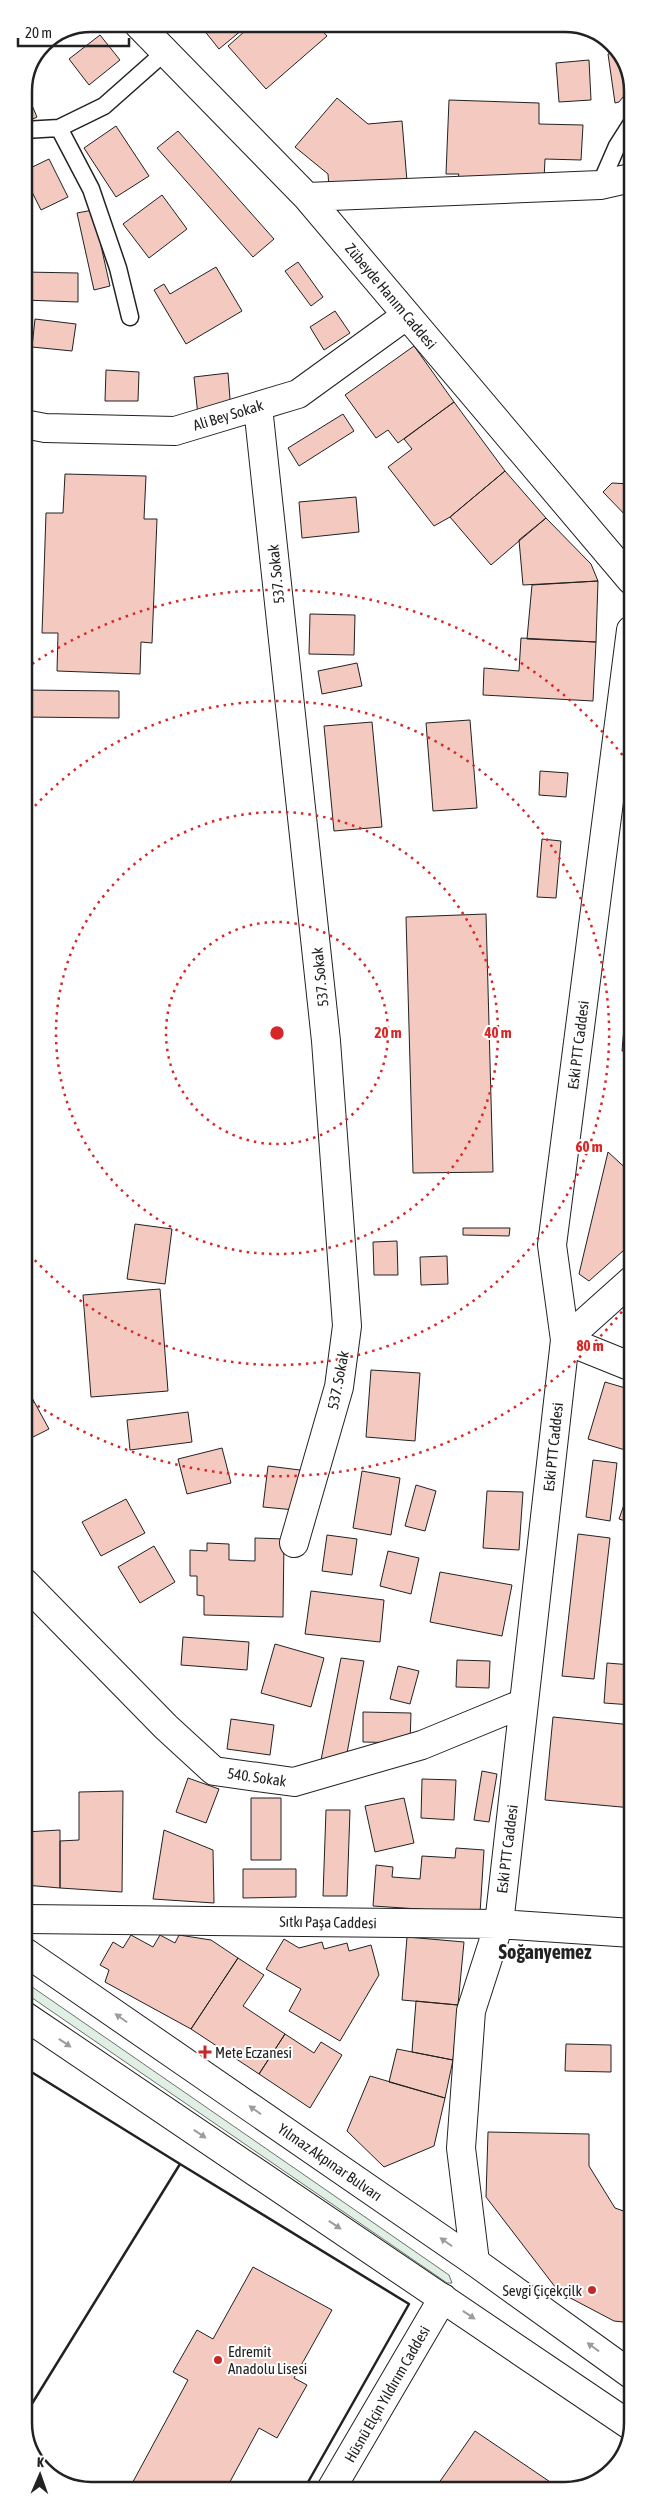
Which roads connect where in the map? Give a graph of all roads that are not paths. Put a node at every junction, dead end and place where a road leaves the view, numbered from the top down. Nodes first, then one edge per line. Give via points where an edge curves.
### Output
1 (146, 32) edge
2 (165, 52) junction
3 (59, 128) junction
4 (32, 130) edge
5 (624, 134) edge
6 (624, 180) edge
7 (600, 185) junction
8 (307, 197) junction
9 (407, 315) junction
10 (130, 317) dead end
11 (258, 406) junction
12 (32, 426) edge
13 (624, 572) edge
14 (624, 684) edge
15 (624, 1287) edge
16 (565, 1340) junction
17 (624, 1364) edge
18 (294, 1543) dead end
19 (32, 1591) edge
20 (524, 1703) junction
21 (32, 1919) edge
22 (499, 1924) junction
23 (624, 1932) edge
24 (32, 1957) edge
25 (32, 2021) edge
26 (475, 2262) junction
27 (443, 2298) junction
28 (624, 2369) edge
29 (624, 2421) edge
30 (335, 2482) edge

1 - 2 street, Zübeyde Hanım Caddesi
2 - 3 lane via 104,106
2 - 8 street, Zübeyde Hanım Caddesi
3 - 4 lane
3 - 10 lane via 91,189 118,268
5 - 7 lane
6 - 7 street
7 - 8 street
8 - 9 street, Zübeyde Hanım Caddesi
9 - 11 street, Ali Bey Sokak via 298,394
9 - 13 street, Zübeyde Hanım Caddesi
11 - 12 street, Ali Bey Sokak via 175,431
11 - 18 street, 537. Sokak via 326,1041 347,1326 339,1387
14 - 16 street, Eski PTT Caddesi via 552,1245
15 - 16 street
16 - 17 street
16 - 20 street, Eski PTT Caddesi
19 - 20 street, 540. Sokak via 214,1771 294,1782 422,1745
20 - 22 street, Eski PTT Caddesi
21 - 22 street, Sıtkı Paşa Caddesi
22 - 23 street, Sıtkı Paşa Caddesi
22 - 26 street, Eski PTT Caddesi via 470,2011 460,2148
26 -> 24 street, Yılmaz Akpınar Bulvarı
25 -> 27 street
28 -> 26 street, Yılmaz Akpınar Bulvarı
27 -> 29 street
27 - 30 street, Hüsnü Elçin Yıldırım Caddesi

